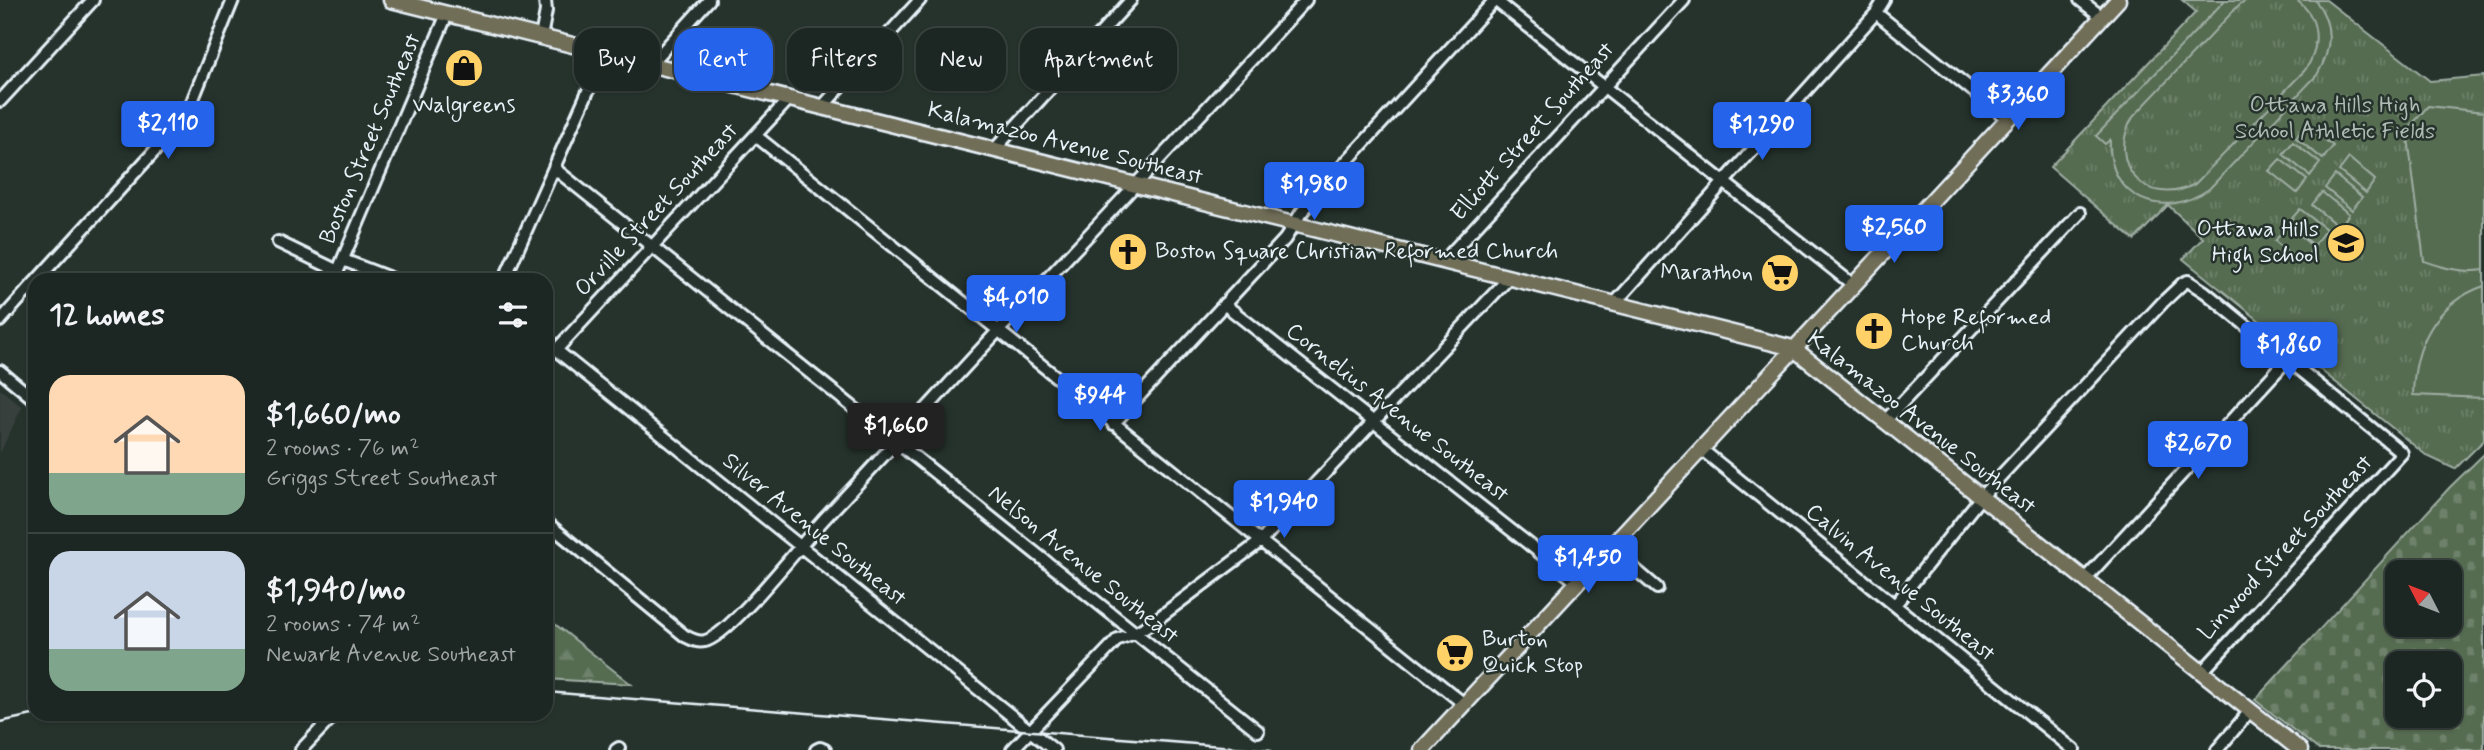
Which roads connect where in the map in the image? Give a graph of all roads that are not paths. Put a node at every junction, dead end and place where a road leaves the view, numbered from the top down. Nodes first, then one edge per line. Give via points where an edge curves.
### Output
1 (93, 0) edge
2 (233, 0) edge
3 (391, 0) edge
4 (545, 0) edge
5 (709, 0) edge
6 (920, 0) edge
7 (1131, 0) edge
8 (1306, 0) edge
9 (1495, 0) edge
10 (1684, 0) edge
11 (1885, 0) edge
12 (2080, 0) edge
13 (2118, 0) edge
14 (1876, 13) junction
15 (447, 14) junction
16 (2102, 17) junction
17 (541, 37) junction
18 (574, 45) edge
19 (660, 54) edge
20 (660, 66) edge
21 (1603, 86) junction
22 (589, 91) edge
23 (789, 99) junction
24 (0, 101) edge
25 (822, 107) junction
26 (2007, 118) junction
27 (756, 136) junction
28 (994, 150) junction
29 (555, 169) junction
30 (1724, 181) junction
31 (1138, 185) junction
32 (2080, 213) dead end
33 (1294, 224) junction
34 (278, 242) dead end
35 (652, 245) junction
36 (343, 260) junction
37 (1443, 262) junction
38 (43, 273) edge
39 (331, 273) edge
40 (337, 273) edge
41 (377, 273) edge
42 (507, 273) edge
43 (1508, 279) junction
44 (1852, 284) junction
45 (28, 290) edge
46 (1224, 304) junction
47 (1614, 304) junction
48 (0, 321) edge
49 (998, 331) junction
50 (553, 346) edge
51 (1793, 348) junction
52 (553, 350) edge
53 (2287, 360) junction
54 (0, 371) edge
55 (28, 394) edge
56 (1885, 421) junction
57 (1373, 422) junction
58 (1113, 424) junction
59 (897, 443) junction
60 (1701, 449) junction
61 (1981, 497) junction
62 (553, 528) edge
63 (1261, 541) junction
64 (799, 546) junction
65 (1609, 547) junction
66 (2085, 579) junction
67 (1577, 582) junction
68 (1657, 588) dead end
69 (1895, 605) junction
70 (1135, 633) junction
71 (2202, 672) junction
72 (1464, 705) junction
73 (2250, 711) junction
74 (328, 721) edge
75 (1030, 731) junction
76 (1258, 731) dead end
77 (301, 750) edge
78 (1012, 750) edge
79 (1054, 750) edge
80 (1422, 750) edge
81 (2074, 750) edge
82 (2217, 750) edge
83 (2300, 750) edge

1 - 24 street
2 - 38 street via 182,121
3 - 15 main road, Kalamazoo Avenue Southeast
4 - 17 street
5 - 19 street
6 - 25 street
7 - 28 street
8 - 31 street
9 - 21 street
9 - 33 street
10 - 21 street, Elliott Street Southeast
11 - 14 street
12 - 16 street
13 - 16 main road
14 - 26 street
14 - 30 street
15 - 17 main road, Kalamazoo Avenue Southeast
15 - 36 street, Boston Street Southeast
16 - 26 main road
17 - 18 main road, Kalamazoo Avenue Southeast
20 - 23 main road, Kalamazoo Avenue Southeast
21 - 30 street
21 - 37 street, Elliott Street Southeast
22 - 29 street
23 - 25 main road, Kalamazoo Avenue Southeast
23 - 27 street, Orville Street Southeast
25 - 28 main road, Kalamazoo Avenue Southeast
26 - 44 main road
27 - 35 street, Orville Street Southeast
27 - 49 street
28 - 31 main road, Kalamazoo Avenue Southeast
29 - 35 street, Nelson Avenue Southeast
29 - 42 street
30 - 44 street
30 - 47 street
31 - 33 main road, Kalamazoo Avenue Southeast
31 - 49 street
32 - 56 street
33 - 37 main road, Kalamazoo Avenue Southeast
33 - 46 street
34 - 39 street
35 - 50 street, Orville Street Southeast
35 - 59 street, Nelson Avenue Southeast
36 - 40 street, Boston Street Southeast
36 - 41 street
37 - 43 main road, Kalamazoo Avenue Southeast
43 - 47 main road, Kalamazoo Avenue Southeast
43 - 57 street
44 - 51 main road
45 - 48 street
46 - 57 street, Cornelius Avenue Southeast
46 - 58 street
47 - 51 main road, Kalamazoo Avenue Southeast
49 - 58 street
49 - 59 street
51 - 56 main road, Kalamazoo Avenue Southeast
51 - 60 main road
52 - 64 street, Silver Avenue Southeast
53 - 61 street via 2205,292 2188,281 2183,283
53 - 66 street
53 - 71 street, Linwood Street Southeast via 2402,453
54 - 55 street
56 - 61 main road, Kalamazoo Avenue Southeast
57 - 63 street
57 - 67 street, Cornelius Avenue Southeast
58 - 63 street
59 - 64 street
59 - 70 street, Nelson Avenue Southeast
60 - 65 main road
60 - 69 street, Calvin Avenue Southeast
61 - 66 main road, Kalamazoo Avenue Southeast
61 - 69 street
62 - 64 street via 695,641 719,634
63 - 70 street
63 - 72 street
64 - 75 street, Silver Avenue Southeast
65 - 67 main road
65 - 68 street
66 - 71 main road, Kalamazoo Avenue Southeast
67 - 72 main road
69 - 81 street, Calvin Avenue Southeast
70 - 75 street via 1118,639 1105,651
70 - 76 street, Nelson Avenue Southeast
71 - 73 main road, Kalamazoo Avenue Southeast
72 - 80 main road
73 - 82 street
73 - 83 main road, Kalamazoo Avenue Southeast
74 - 77 street
75 - 78 street
75 - 79 street, Silver Avenue Southeast

